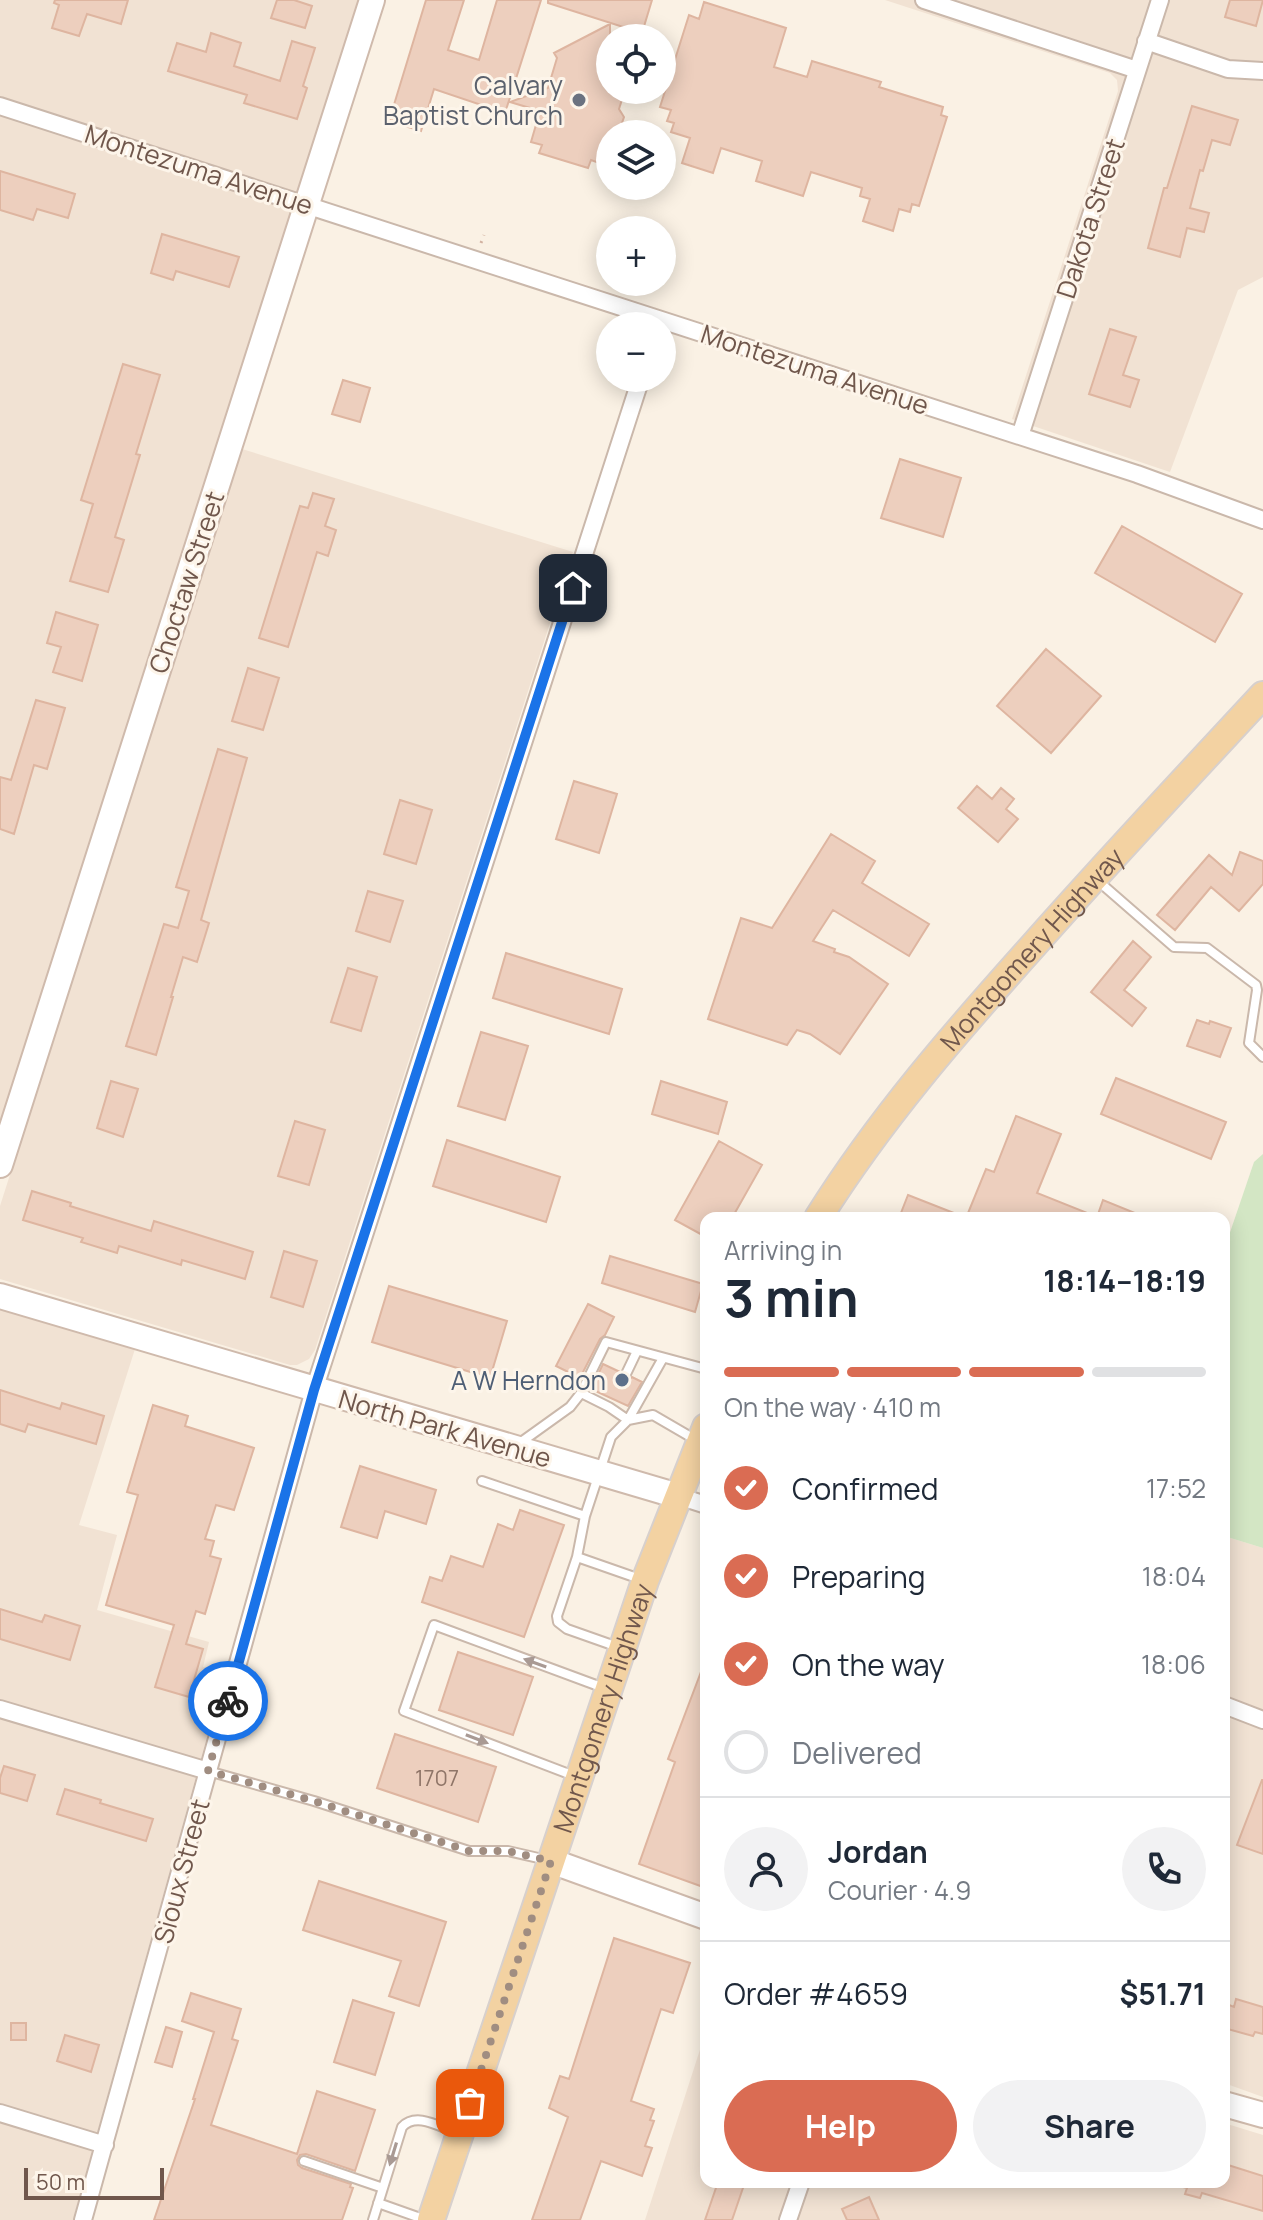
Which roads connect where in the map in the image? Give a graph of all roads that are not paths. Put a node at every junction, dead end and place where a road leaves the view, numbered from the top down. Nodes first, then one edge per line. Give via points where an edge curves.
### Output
1 (372, 0) edge
2 (924, 0) edge
3 (1160, 0) edge
4 (1146, 41) junction
5 (1137, 70) junction
6 (1263, 71) edge
7 (0, 106) edge
8 (308, 204) junction
9 (629, 312) edge
10 (676, 327) edge
11 (636, 392) edge
12 (1020, 436) junction
13 (1263, 520) edge
14 (1263, 695) edge
15 (1094, 877) junction
16 (1263, 1057) edge
17 (0, 1165) edge
18 (822, 1212) edge
19 (0, 1296) edge
20 (637, 1351) junction
21 (663, 1358) junction
22 (700, 1367) edge
23 (626, 1374) dead end
24 (314, 1390) junction
25 (581, 1393) junction
26 (628, 1420) junction
27 (700, 1434) edge
28 (700, 1442) edge
29 (513, 1448) junction
30 (600, 1472) junction
31 (482, 1481) dead end
32 (678, 1496) junction
33 (700, 1503) edge
34 (585, 1516) junction
35 (577, 1557) junction
36 (645, 1581) junction
37 (623, 1649) junction
38 (609, 1690) junction
39 (1230, 1707) edge
40 (0, 1709) edge
41 (1263, 1720) edge
42 (208, 1771) junction
43 (579, 1778) junction
44 (551, 1861) junction
45 (700, 1915) edge
46 (1230, 2106) edge
47 (0, 2113) edge
48 (1263, 2115) edge
49 (460, 2134) junction
50 (105, 2145) junction
51 (304, 2161) dead end
52 (383, 2188) junction
53 (799, 2188) edge
54 (378, 2203) junction
55 (83, 2220) edge
56 (373, 2220) edge
57 (429, 2220) edge
58 (788, 2220) edge

1 - 8 street, Choctaw Street
2 - 5 street
3 - 4 street, Dakota Street
4 - 5 street, Dakota Street
4 - 6 street via 1228,69
5 - 12 street, Dakota Street
7 - 8 street, Montezuma Avenue
8 - 9 street, Montezuma Avenue
8 - 17 street, Choctaw Street
10 - 12 street, Montezuma Avenue
11 - 24 street, Sioux Street
12 - 13 street, Montezuma Avenue
14 - 15 main road, Montgomery Highway
15 - 16 lane via 1174,947 1207,948 1256,985 1249,1043
15 - 18 main road, Montgomery Highway via 920,1074
19 - 24 street, North Park Avenue
20 - 21 lane
20 - 23 lane
20 - 25 lane via 606,1342
21 - 22 lane
21 - 26 lane
24 - 29 street, North Park Avenue
24 - 42 street, Sioux Street
25 - 26 lane via 611,1403
25 - 29 lane
26 - 27 lane via 653,1415
26 - 30 lane via 611,1437
28 - 32 main road, Montgomery Highway
29 - 30 street, North Park Avenue
30 - 32 street, North Park Avenue
30 - 34 lane
31 - 34 lane
32 - 33 street, North Park Avenue
32 - 36 main road, Montgomery Highway
34 - 35 lane
35 - 36 lane
35 - 37 lane via 558,1622
36 - 37 main road, Montgomery Highway
37 - 38 main road, Montgomery Highway
38 - 43 main road, Montgomery Highway
38 -> 43 lane via 434,1625 404,1711
39 - 41 street
40 - 42 street
42 - 44 lane via 469,1851 508,1851
42 - 50 street, Sioux Street
43 - 44 main road, Montgomery Highway
44 - 45 street
44 - 49 main road, Montgomery Highway
46 - 48 street
47 - 50 street
49 -> 52 lane via 409,2120 402,2127
49 - 57 main road, Montgomery Highway
50 - 55 street, Sioux Street
51 - 52 lane
52 - 54 lane
53 - 58 street
54 - 56 lane
54 - 57 lane

